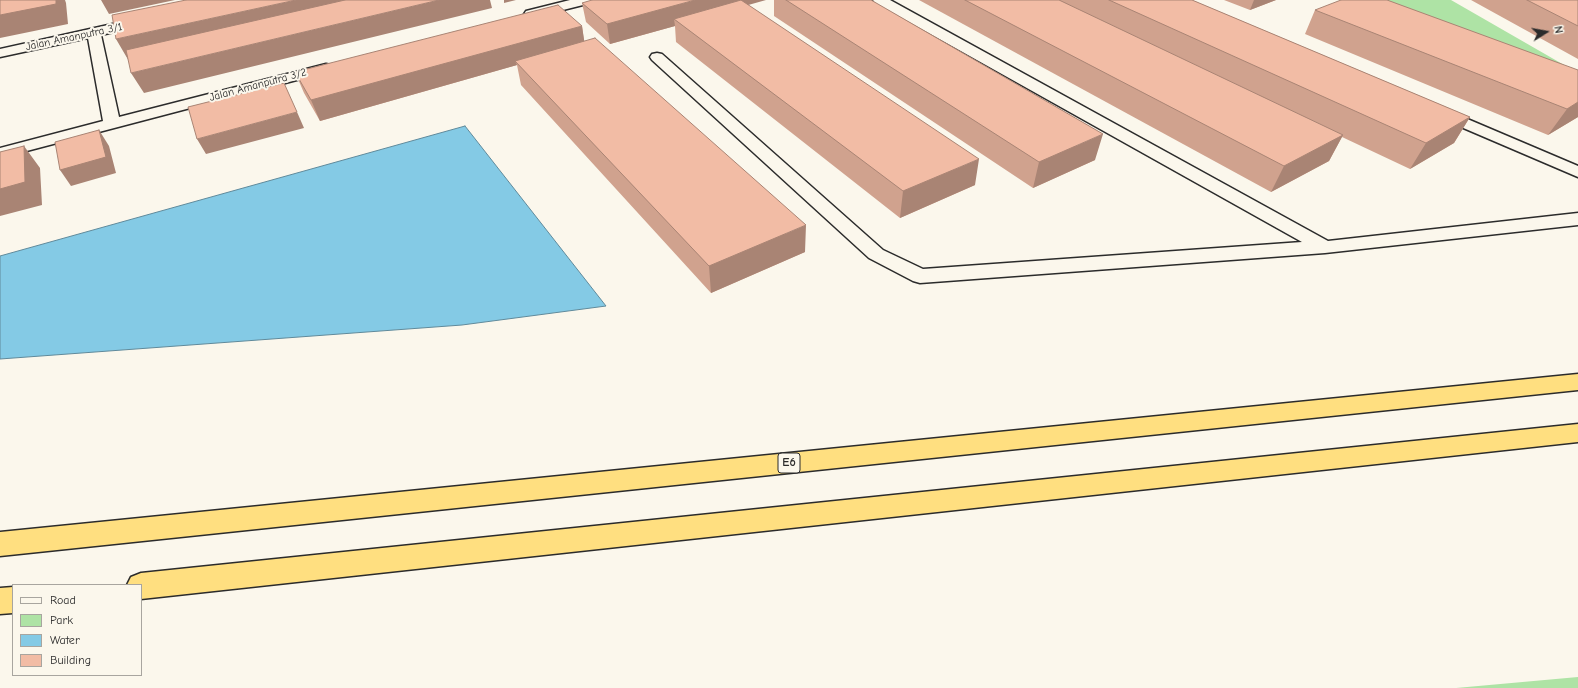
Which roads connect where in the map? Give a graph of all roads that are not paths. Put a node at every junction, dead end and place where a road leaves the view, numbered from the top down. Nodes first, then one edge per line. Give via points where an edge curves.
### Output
1 (586, 0) edge
2 (880, 0) edge
3 (518, 18) edge
4 (156, 19) edge
5 (94, 33) junction
6 (0, 53) edge
7 (657, 57) dead end
8 (342, 64) edge
9 (1425, 106) edge
10 (112, 123) junction
11 (0, 153) edge
12 (1578, 172) edge
13 (1578, 219) edge
14 (1325, 247) junction
15 (1578, 382) edge
16 (1578, 434) edge
17 (0, 544) edge
18 (142, 586) edge
19 (12, 600) edge
20 (0, 601) edge

1 - 3 street
2 - 14 street
4 - 5 street, Jalan Amanputra 3/1
5 - 6 street, Jalan Amanputra 3/1
5 - 10 street
7 - 14 street via 876,254 920,276
8 - 10 street, Jalan Amanputra 3/2
9 - 12 street
10 - 11 street, Jalan Amanputra 3/2
13 - 14 street
15 - 17 highway, E6
16 - 18 highway
19 - 20 highway

